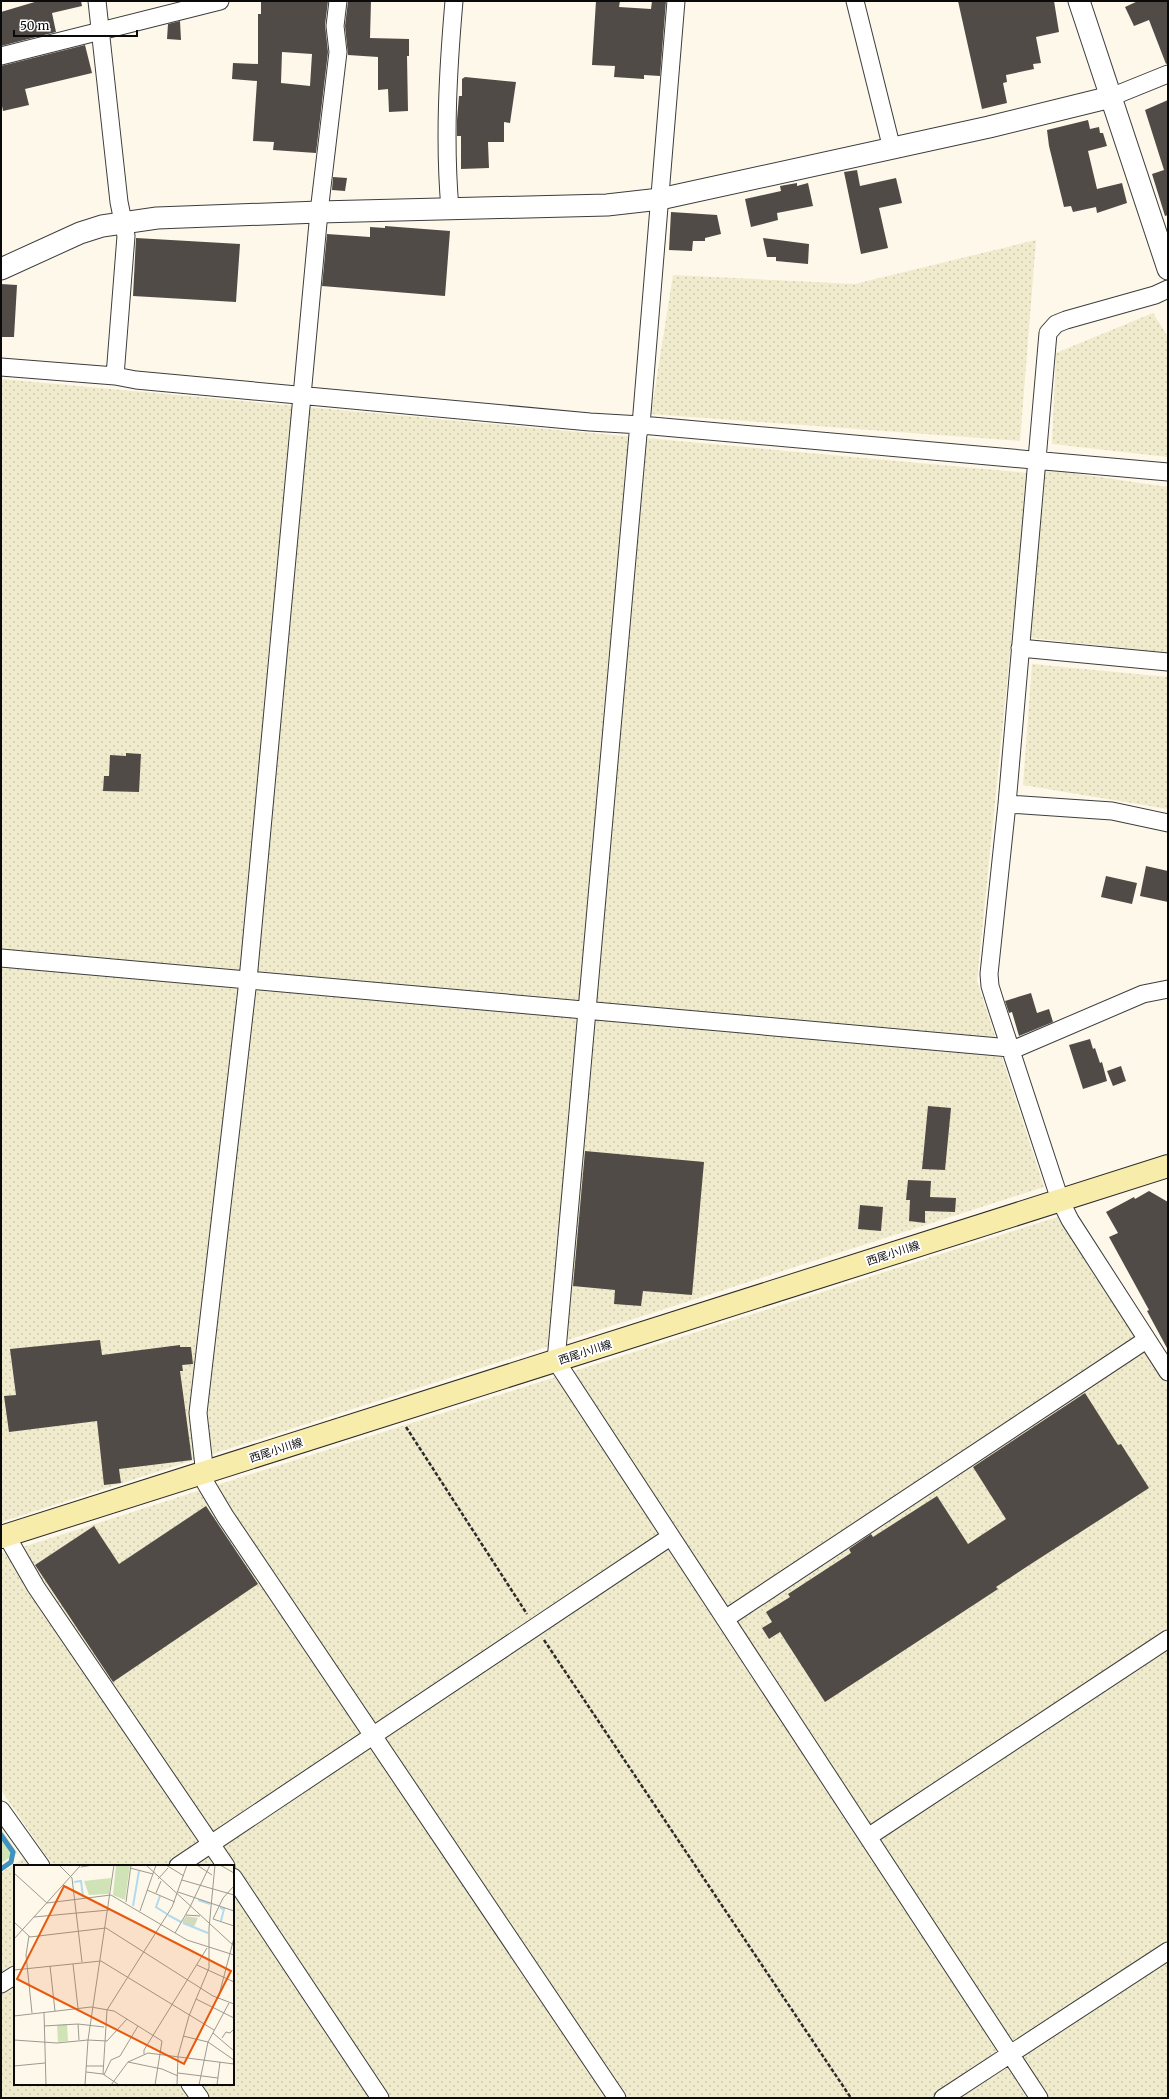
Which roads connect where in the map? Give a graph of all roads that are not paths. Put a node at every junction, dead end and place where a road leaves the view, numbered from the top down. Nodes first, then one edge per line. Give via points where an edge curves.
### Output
1 (97, 1) edge
2 (220, 1) edge
3 (338, 1) edge
4 (454, 1) edge
5 (676, 1) edge
6 (855, 1) edge
7 (1079, 1) edge
8 (100, 32) junction
9 (1, 56) edge
10 (1168, 74) edge
11 (1111, 97) junction
12 (892, 149) junction
13 (660, 198) junction
14 (450, 209) junction
15 (319, 212) junction
16 (124, 222) junction
17 (1, 269) edge
18 (1168, 269) edge
19 (1168, 289) edge
20 (1, 367) edge
21 (115, 376) junction
22 (303, 394) junction
23 (641, 424) junction
24 (1038, 460) junction
25 (1168, 472) edge
26 (1020, 648) junction
27 (1168, 662) edge
28 (1007, 804) junction
29 (1168, 823) edge
30 (1, 958) edge
31 (248, 980) junction
32 (1168, 990) edge
33 (586, 1011) junction
34 (1010, 1048) junction
35 (1168, 1166) edge
36 (1060, 1200) junction
37 (1146, 1340) junction
38 (556, 1361) junction
39 (1168, 1372) edge
40 (204, 1473) junction
41 (4, 1536) edge
42 (670, 1537) junction
43 (725, 1619) junction
44 (1168, 1638) edge
45 (372, 1735) junction
46 (1, 1810) edge
47 (868, 1836) junction
48 (211, 1844) junction
49 (40, 1865) edge
50 (180, 1865) edge
51 (225, 1865) edge
52 (234, 1878) edge
53 (1168, 1951) edge
54 (14, 1976) edge
55 (1, 1984) edge
56 (1010, 2055) junction
57 (191, 2085) edge
58 (200, 2098) edge
59 (380, 2098) edge
60 (617, 2098) edge
61 (943, 2098) edge
62 (1039, 2098) edge

1 - 8 street
2 - 8 street
3 - 15 street via 335,26 338,52
4 - 14 street via 448,66
5 - 13 street
6 - 12 street
7 - 11 street
8 - 9 street
8 - 16 street via 119,202
10 - 11 street
11 - 12 street via 1082,106
11 - 18 street
12 - 13 street
13 - 14 street via 607,205
13 - 23 street
14 - 15 street
15 - 16 street via 182,216
15 - 22 street
16 - 17 street via 68,237
16 - 21 street via 126,236
19 - 24 street via 1066,320 1056,324 1048,333
20 - 21 street
21 - 22 street
22 - 23 street via 590,422
22 - 31 street
23 - 24 street
23 - 33 street via 638,434
24 - 25 street
24 - 26 street
26 - 27 street
26 - 28 street
28 - 29 street via 1112,812
28 - 34 street via 989,974 990,986
30 - 31 street
31 - 33 street
31 - 40 street via 198,1413
32 - 34 street via 1143,994 1017,1048
33 - 34 street
33 - 38 street
34 - 36 street
35 - 36 main road, 西尾小川線
36 - 37 street
36 - 38 main road, 西尾小川線
37 - 39 street
37 - 43 street
38 - 40 main road, 西尾小川線
38 - 42 street
40 - 41 main road, 西尾小川線
40 - 45 street via 206,1484 226,1516
41 - 48 street
42 - 43 street
42 - 45 street
43 - 47 street
44 - 47 street
45 - 48 street
45 - 60 street
46 - 49 street
47 - 56 street
48 - 50 street
48 - 51 street
52 - 59 street
53 - 56 street
54 - 55 street
56 - 61 street
56 - 62 street
57 - 58 street

